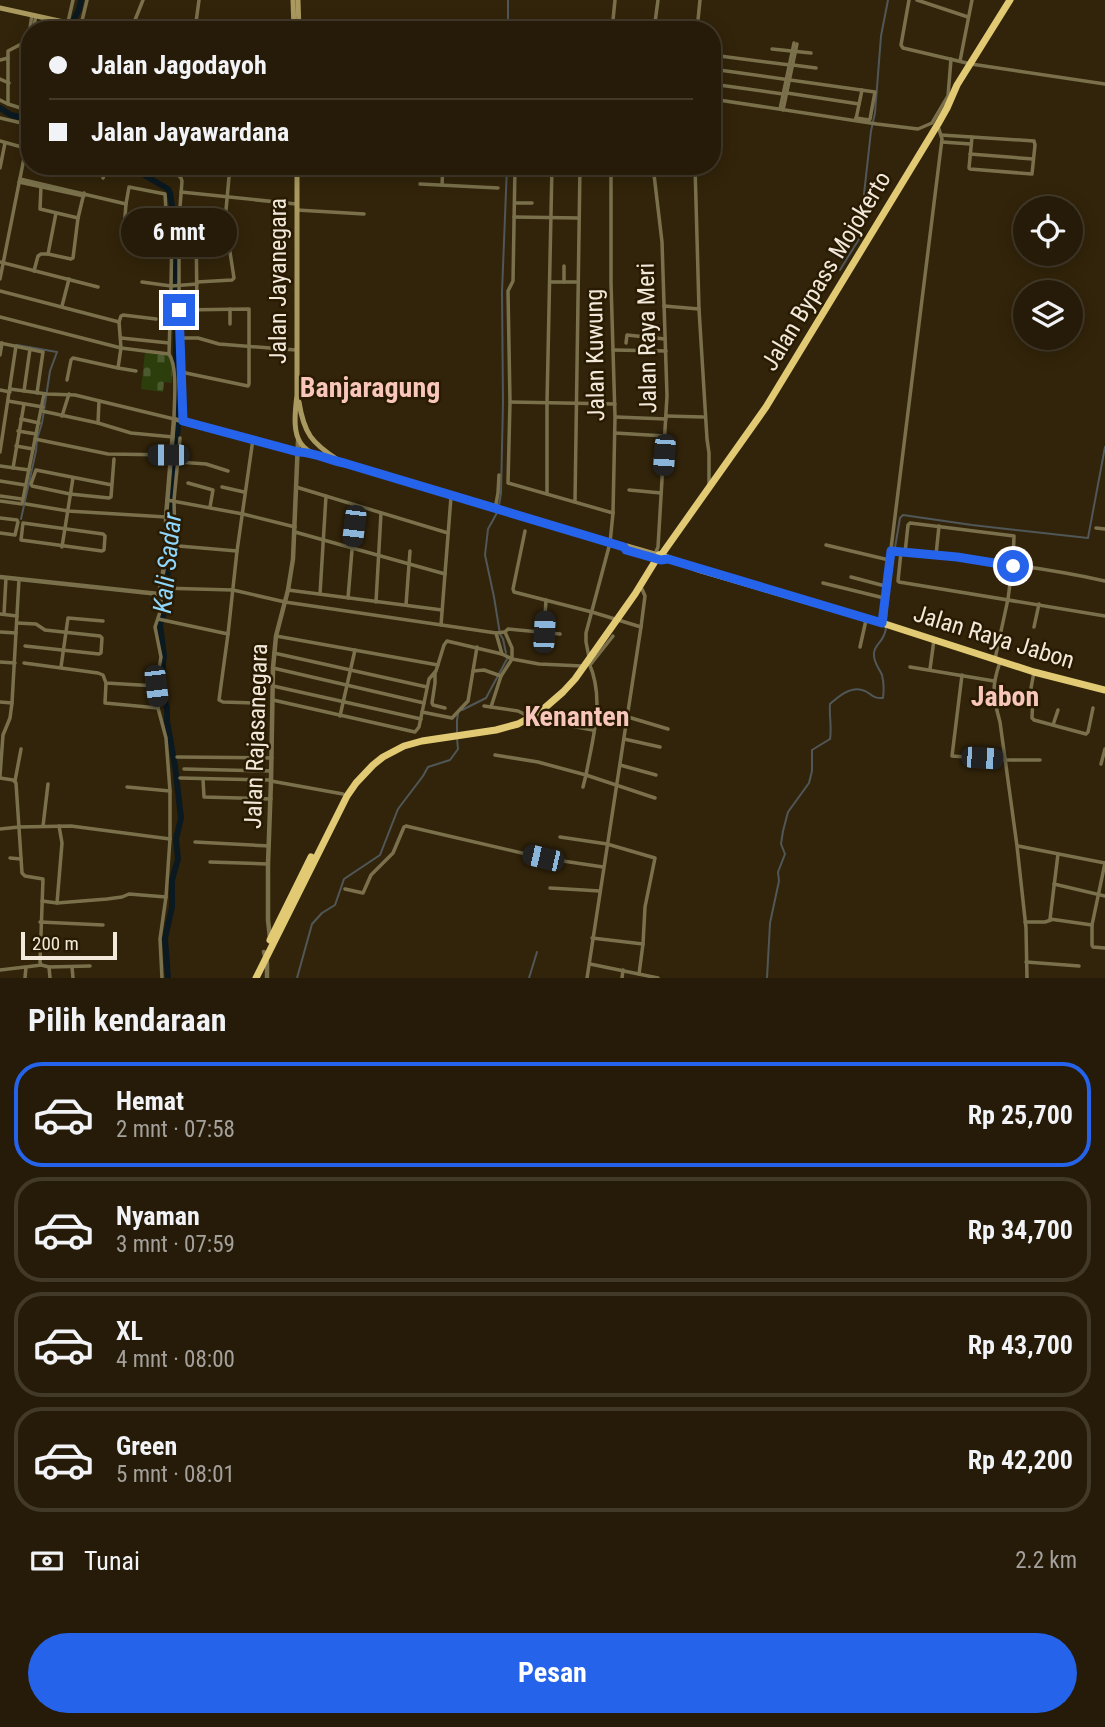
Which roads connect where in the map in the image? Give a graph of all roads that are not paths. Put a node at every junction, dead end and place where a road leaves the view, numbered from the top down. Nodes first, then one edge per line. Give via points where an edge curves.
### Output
1 (73, 0) edge
2 (87, 0) edge
3 (143, 0) edge
4 (199, 0) edge
5 (296, 0) edge
6 (615, 0) edge
7 (658, 0) edge
8 (699, 0) edge
9 (909, 0) edge
10 (917, 0) edge
11 (972, 0) edge
12 (1010, 0) edge
13 (0, 8) edge
14 (34, 16) junction
15 (968, 17) junction
16 (33, 21) edge
17 (34, 21) edge
18 (59, 21) edge
19 (69, 21) edge
20 (82, 21) edge
21 (135, 21) edge
22 (196, 21) edge
23 (296, 21) edge
24 (613, 21) edge
25 (655, 21) edge
26 (698, 21) edge
27 (796, 44) dead end
28 (21, 45) edge
29 (772, 49) dead end
30 (794, 52) junction
31 (811, 53) dead end
32 (721, 56) edge
33 (8, 58) junction
34 (951, 59) junction
35 (0, 60) edge
36 (960, 61) junction
37 (971, 64) junction
38 (791, 65) junction
39 (816, 68) dead end
40 (721, 70) edge
41 (0, 79) edge
42 (788, 80) junction
43 (9, 83) junction
44 (1105, 84) edge
45 (721, 85) edge
46 (957, 85) junction
47 (862, 90) junction
48 (785, 93) junction
49 (948, 96) junction
50 (0, 100) edge
51 (721, 100) edge
52 (8, 104) junction
53 (859, 104) junction
54 (21, 109) edge
55 (782, 109) junction
56 (0, 118) edge
57 (856, 119) junction
58 (21, 124) edge
59 (938, 124) junction
60 (941, 135) junction
61 (972, 137) junction
62 (2, 142) edge
63 (942, 142) junction
64 (971, 144) junction
65 (21, 147) edge
66 (970, 154) junction
67 (1033, 159) junction
68 (1, 163) edge
69 (0, 169) edge
70 (21, 174) edge
71 (104, 175) edge
72 (179, 175) edge
73 (229, 175) edge
74 (297, 175) edge
75 (443, 175) edge
76 (515, 175) edge
77 (552, 175) edge
78 (580, 175) edge
79 (611, 175) edge
80 (654, 175) edge
81 (695, 175) edge
82 (103, 178) dead end
83 (20, 180) junction
84 (421, 184) dead end
85 (41, 185) junction
86 (442, 185) junction
87 (498, 188) dead end
88 (181, 192) junction
89 (84, 195) junction
90 (226, 198) junction
91 (515, 202) junction
92 (532, 203) dead end
93 (126, 204) junction
94 (297, 207) junction
95 (56, 213) junction
96 (364, 214) dead end
97 (514, 217) junction
98 (78, 218) junction
99 (551, 218) junction
100 (579, 218) junction
101 (179, 220) junction
102 (196, 220) junction
103 (225, 221) junction
104 (175, 237) junction
105 (0, 241) edge
106 (8, 243) junction
107 (48, 254) junction
108 (2, 263) edge
109 (564, 266) dead end
110 (34, 271) junction
111 (0, 279) edge
112 (69, 279) junction
113 (142, 282) dead end
114 (550, 282) junction
115 (564, 282) junction
116 (576, 282) dead end
117 (197, 283) junction
118 (175, 285) junction
119 (98, 287) dead end
120 (0, 291) edge
121 (62, 306) junction
122 (664, 306) junction
123 (197, 309) junction
124 (229, 309) junction
125 (699, 309) junction
126 (179, 310) junction
127 (0, 317) edge
128 (156, 319) dead end
129 (119, 322) junction
130 (230, 324) dead end
131 (121, 338) junction
132 (180, 338) junction
133 (665, 339) junction
134 (1, 343) edge
135 (169, 343) junction
136 (626, 343) dead end
137 (249, 345) junction
138 (16, 346) junction
139 (121, 348) junction
140 (30, 349) junction
141 (297, 350) junction
142 (613, 350) junction
143 (666, 351) junction
144 (169, 354) junction
145 (0, 355) edge
146 (118, 368) junction
147 (136, 372) dead end
148 (181, 372) junction
149 (67, 380) dead end
150 (0, 390) edge
151 (10, 390) junction
152 (24, 391) junction
153 (37, 393) junction
154 (47, 394) junction
155 (69, 394) junction
156 (298, 395) junction
157 (8, 401) junction
158 (99, 401) junction
159 (510, 402) junction
160 (547, 403) junction
161 (24, 404) junction
162 (576, 404) junction
163 (615, 404) junction
164 (0, 406) edge
165 (7, 407) junction
166 (43, 410) junction
167 (62, 416) junction
168 (615, 417) junction
169 (703, 417) dead end
170 (666, 418) junction
171 (21, 419) junction
172 (178, 420) junction
173 (40, 423) junction
174 (98, 423) junction
175 (306, 427) junction
176 (296, 430) junction
177 (18, 431) junction
178 (615, 433) junction
179 (665, 436) junction
180 (173, 437) junction
181 (36, 438) junction
182 (180, 438) dead end
183 (253, 439) junction
184 (298, 441) junction
185 (16, 446) junction
186 (33, 449) junction
187 (321, 449) junction
188 (0, 452) edge
189 (298, 452) junction
190 (309, 452) junction
191 (172, 455) junction
192 (316, 456) junction
193 (114, 459) dead end
194 (179, 461) junction
195 (344, 463) junction
196 (0, 466) edge
197 (12, 468) junction
198 (29, 470) junction
199 (228, 471) dead end
200 (499, 475) dead end
201 (73, 478) junction
202 (0, 481) edge
203 (503, 482) junction
204 (188, 483) dead end
205 (25, 485) junction
206 (112, 485) junction
207 (222, 487) dead end
208 (296, 487) junction
209 (629, 490) dead end
210 (709, 490) junction
211 (245, 492) junction
212 (661, 493) junction
213 (70, 494) junction
214 (547, 494) junction
215 (326, 496) junction
216 (451, 497) junction
217 (0, 499) edge
218 (171, 500) junction
219 (24, 502) junction
220 (575, 502) junction
221 (210, 508) junction
222 (68, 510) junction
223 (498, 510) junction
224 (381, 513) junction
225 (613, 513) junction
226 (243, 514) junction
227 (166, 517) junction
228 (0, 518) edge
229 (354, 526) dead end
230 (939, 526) junction
231 (1097, 528) dead end
232 (1105, 529) edge
233 (65, 530) junction
234 (295, 530) junction
235 (525, 531) dead end
236 (0, 533) edge
237 (448, 533) junction
238 (324, 540) junction
239 (610, 543) junction
240 (826, 545) dead end
241 (171, 546) junction
242 (62, 547) junction
243 (351, 548) junction
244 (237, 551) junction
245 (410, 551) dead end
246 (897, 552) junction
247 (936, 555) junction
248 (379, 557) junction
249 (661, 557) junction
250 (889, 560) junction
251 (409, 565) junction
252 (1013, 566) junction
253 (445, 574) junction
254 (3, 577) edge
255 (850, 577) dead end
256 (19, 579) junction
257 (1105, 581) edge
258 (823, 583) dead end
259 (886, 586) junction
260 (163, 590) junction
261 (233, 590) junction
262 (288, 590) junction
263 (638, 591) junction
264 (320, 594) junction
265 (348, 598) junction
266 (884, 598) junction
267 (1008, 599) junction
268 (546, 600) junction
269 (285, 602) junction
270 (376, 602) junction
271 (1039, 604) junction
272 (406, 606) junction
273 (442, 610) junction
274 (592, 612) junction
275 (2, 614) edge
276 (1105, 615) edge
277 (17, 616) junction
278 (866, 618) junction
279 (160, 620) junction
280 (617, 620) junction
281 (103, 621) dead end
282 (17, 623) junction
283 (884, 624) junction
284 (441, 625) junction
285 (641, 627) junction
286 (1034, 627) dead end
287 (0, 632) edge
288 (501, 632) junction
289 (544, 632) junction
290 (16, 633) junction
291 (66, 633) junction
292 (228, 634) junction
293 (561, 634) dead end
294 (276, 636) junction
295 (613, 636) dead end
296 (934, 639) junction
297 (25, 646) dead end
298 (860, 647) dead end
299 (477, 648) junction
300 (64, 650) junction
301 (355, 650) junction
302 (274, 653) junction
303 (507, 656) junction
304 (998, 660) junction
305 (0, 662) edge
306 (15, 663) junction
307 (24, 663) dead end
308 (588, 663) junction
309 (438, 665) junction
310 (61, 667) junction
311 (910, 667) dead end
312 (273, 668) junction
313 (930, 669) junction
314 (350, 670) junction
315 (473, 671) junction
316 (435, 672) junction
317 (1034, 672) junction
318 (499, 675) junction
319 (962, 675) junction
320 (994, 681) junction
321 (106, 683) junction
322 (273, 685) junction
323 (156, 686) junction
324 (346, 686) junction
325 (427, 687) junction
326 (1105, 690) edge
327 (272, 701) junction
328 (343, 701) junction
329 (0, 702) edge
330 (12, 703) junction
331 (254, 703) dead end
332 (424, 703) junction
333 (484, 706) dead end
334 (491, 707) junction
335 (158, 708) junction
336 (444, 708) dead end
337 (1093, 708) dead end
338 (1058, 710) dead end
339 (422, 712) junction
340 (340, 716) junction
341 (528, 717) junction
342 (628, 717) junction
343 (421, 719) junction
344 (1053, 725) junction
345 (668, 729) dead end
346 (593, 730) junction
347 (451, 735) junction
348 (624, 739) junction
349 (660, 747) dead end
350 (21, 749) dead end
351 (1105, 749) edge
352 (495, 755) dead end
353 (177, 757) dead end
354 (272, 758) junction
355 (1006, 760) junction
356 (1040, 760) dead end
357 (1101, 764) dead end
358 (620, 765) junction
359 (184, 769) dead end
360 (271, 771) junction
361 (586, 775) junction
362 (656, 775) dead end
363 (0, 777) edge
364 (180, 778) dead end
365 (204, 779) junction
366 (271, 780) junction
367 (15, 781) junction
368 (48, 784) dead end
369 (617, 786) junction
370 (127, 787) dead end
371 (583, 788) dead end
372 (170, 791) junction
373 (343, 794) junction
374 (655, 798) dead end
375 (271, 799) junction
376 (43, 826) junction
377 (59, 826) junction
378 (19, 827) junction
379 (0, 829) edge
380 (560, 837) dead end
381 (170, 839) junction
382 (194, 842) dead end
383 (607, 844) junction
384 (269, 846) junction
385 (1017, 846) junction
386 (1058, 854) junction
387 (10, 858) dead end
388 (21, 859) junction
389 (210, 862) dead end
390 (1105, 863) edge
391 (268, 864) junction
392 (604, 867) junction
393 (1054, 884) junction
394 (550, 888) dead end
395 (345, 889) dead end
396 (600, 891) junction
397 (1097, 895) junction
398 (1105, 896) edge
399 (166, 897) junction
400 (42, 901) junction
401 (57, 903) junction
402 (1052, 920) junction
403 (40, 922) junction
404 (1025, 922) junction
405 (103, 925) dead end
406 (1092, 925) junction
407 (593, 938) junction
408 (271, 943) junction
409 (643, 944) junction
410 (1105, 948) edge
411 (265, 954) junction
412 (1026, 962) junction
413 (590, 964) junction
414 (41, 965) junction
415 (90, 966) dead end
416 (1079, 966) dead end
417 (25, 967) junction
418 (49, 967) junction
419 (72, 967) junction
420 (0, 970) edge
421 (623, 970) junction
422 (639, 974) junction
423 (25, 978) edge
424 (50, 978) edge
425 (73, 978) edge
426 (162, 978) edge
427 (253, 978) edge
428 (267, 978) edge
429 (587, 978) edge
430 (622, 978) edge
431 (658, 978) edge
432 (1027, 978) edge

1 - 19 street
2 - 20 street
3 - 21 street
4 - 22 street
5 - 23 main road
6 - 24 street
7 - 25 street
8 - 26 street
9 - 34 street via 902,47
10 - 15 street
11 - 15 street
12 - 37 highway, Jalan Bypass Mojokerto
13 - 14 main road
14 - 16 street
14 - 17 street
14 - 18 main road
15 - 36 street
27 - 30 street
28 - 33 street via 10,50
29 - 30 street
30 - 31 street
30 - 38 street
32 - 38 street
33 - 35 street
33 - 43 street
34 - 36 street
34 - 49 street
36 - 37 street
37 - 44 street
37 - 46 highway, Jalan Bypass Mojokerto
38 - 39 street
38 - 42 street
40 - 42 street
41 - 43 street
42 - 47 street
42 - 48 street
43 - 52 street
45 - 48 street
46 - 49 street
46 - 59 highway, Jalan Bypass Mojokerto
47 - 53 street
47 - 57 street via 875,92 871,118
48 - 53 street
48 - 55 street
49 - 57 street via 932,123 916,129
50 - 52 street
51 - 55 street
52 - 54 street
53 - 57 street
55 - 57 street
56 - 58 street
59 - 60 street
59 - 210 highway, Jalan Bypass Mojokerto via 766,407
60 - 61 street
60 - 63 street
61 - 64 street
61 - 67 street via 1032,141
62 - 65 street
62 - 68 street
63 - 64 street
63 - 246 street
64 - 66 street
66 - 67 street
66 - 67 street via 971,170 1030,175
68 - 69 street
70 - 83 street
71 - 82 street
72 - 88 street
73 - 90 street
74 - 94 main road, Jalan Jayanegara
75 - 86 street
76 - 91 street
77 - 99 street
78 - 100 street
79 - 142 street, Jalan Kuwung
80 - 122 street, Jalan Raya Meri
81 - 125 street
83 - 85 street
83 - 106 street
84 - 86 street
85 - 89 street
85 - 95 street via 40,209
86 - 87 street
88 - 90 street
88 - 101 street
89 - 93 street
89 - 98 street
90 - 94 street
90 - 103 street
91 - 92 street
91 - 97 street
93 - 104 street via 124,231
93 - 104 street via 130,186 165,194
94 - 96 street
94 - 141 main road, Jalan Jayanegara
95 - 98 street
95 - 107 street
97 - 99 street
97 - 159 street via 513,281 508,291
98 - 107 street via 73,258
99 - 100 street
99 - 114 street
100 - 162 street
101 - 102 street
101 - 104 street
102 - 103 street
102 - 117 street
103 - 117 street via 233,278
104 - 118 street
105 - 106 street
106 - 108 street
107 - 110 street via 38,256
108 - 110 street
108 - 111 street
109 - 115 street
110 - 112 street
112 - 119 street
112 - 121 street
113 - 118 street
114 - 115 street
114 - 160 street
115 - 116 street
117 - 118 street
117 - 123 street
118 - 126 street
118 - 135 street
120 - 121 street
121 - 129 street
122 - 125 street
122 - 133 street, Jalan Raya Meri
123 - 124 street
123 - 126 street
124 - 130 street
124 - 137 street via 249,309
125 - 210 street
126 - 132 street
127 - 139 street
128 - 129 street via 123,315
129 - 131 street
131 - 135 street
131 - 139 street
132 - 137 street
132 - 148 street
133 - 136 street via 627,335
133 - 143 street, Jalan Raya Meri
134 - 138 street
134 - 145 street
135 - 144 street
137 - 141 street
137 - 148 street via 248,386
138 - 140 street
138 - 151 street
139 - 144 street
139 - 146 street
140 - 152 street
140 - 153 street via 43,352
141 - 156 main road, Jalan Jayanegara
142 - 143 street
142 - 163 street, Jalan Kuwung
143 - 170 street, Jalan Raya Meri
144 - 172 street
146 - 147 street
146 - 149 street via 74,358
148 - 172 street
150 - 151 street
151 - 152 street
151 - 157 street
152 - 153 street
153 - 154 street
154 - 155 street
154 - 166 street
155 - 158 street
155 - 167 street
156 - 175 main road, Jalan Jayanegara
156 - 176 main road, Jalan Jayanegara
157 - 161 street
157 - 165 street
158 - 172 street
158 - 174 street
159 - 160 street
159 - 203 street
160 - 162 street
160 - 214 street
161 - 166 street
161 - 171 street
162 - 163 street
162 - 220 street
163 - 168 street, Jalan Kuwung
164 - 165 street
165 - 188 street
166 - 167 street
166 - 173 street
167 - 174 street
168 - 170 street
168 - 178 street, Jalan Kuwung
169 - 170 street
170 - 179 street, Jalan Raya Meri
171 - 173 street
171 - 177 street
172 - 180 street
172 - 183 street
173 - 181 street
174 - 180 street via 131,433
175 - 176 main road
175 - 187 main road, Jalan Jayanegara
176 - 184 main road, Jalan Jayanegara
177 - 181 street
177 - 185 street
178 - 179 street
178 - 225 street, Jalan Kuwung
179 - 212 street, Jalan Raya Meri
180 - 191 street
181 - 186 street
181 - 191 street via 108,454
182 - 194 street
183 - 189 street
183 - 211 street
184 - 189 street, Jalan Rajasanegara
184 - 190 main road, Jalan Jayanegara
185 - 186 street
185 - 197 street
186 - 198 street
187 - 192 main road
187 - 195 main road, Jalan Jayanegara
189 - 190 street
189 - 208 street, Jalan Rajasanegara
190 - 192 main road, Jalan Jayanegara
191 - 218 street
192 - 195 main road, Jalan Jayanegara
193 - 206 street
194 - 199 street
194 - 218 street
195 - 216 main road, Jalan Jayanegara
196 - 197 street
197 - 198 street
198 - 205 street
200 - 203 street
201 - 206 street
201 - 213 street
201 - 213 street via 36,470 33,476 32,486
202 - 205 street
203 - 214 street
203 - 223 street
204 - 221 street via 213,490
205 - 219 street
206 - 213 street via 109,498
207 - 211 street
208 - 215 street
208 - 234 street, Jalan Rajasanegara
209 - 212 street
210 - 249 highway, Jalan Bypass Mojokerto
211 - 226 street
212 - 249 street, Jalan Raya Meri
213 - 222 street
214 - 220 street
215 - 224 street
215 - 238 street
216 - 223 main road, Jalan Jayanegara
216 - 237 street
217 - 219 street
218 - 221 street
218 - 227 street
218 - 241 street
219 - 222 street
220 - 225 street
221 - 226 street
222 - 227 street
222 - 233 street
223 - 239 main road, Jalan Jayanegara
224 - 237 street
224 - 248 street
225 - 239 street, Jalan Kuwung
226 - 234 street
226 - 244 street
227 - 241 street
228 - 236 street via 18,522 15,535
229 - 243 street
230 - 246 street via 909,523
230 - 247 street
230 - 252 street via 1014,536
231 - 232 street
233 - 242 street
233 - 242 street via 103,534 104,550
233 - 242 street via 25,523 22,528 21,540
234 - 238 street
234 - 262 street, Jalan Rajasanegara
235 - 268 street via 513,591
237 - 253 street
238 - 243 street
238 - 264 street
239 - 249 main road, Jalan Jayanegara
239 - 274 street, Jalan Kuwung
240 - 250 street
241 - 244 street
241 - 260 street via 160,580
243 - 248 street
243 - 265 street
244 - 261 street
245 - 251 street
246 - 247 street
246 - 250 street
246 - 267 street via 899,582
247 - 252 street
248 - 251 street
248 - 270 street
249 - 263 highway, Jalan Bypass Mojokerto
249 - 278 highway, Jalan Raya Jabon
250 - 259 street
251 - 253 street
251 - 272 street
252 - 257 street
252 - 267 street
253 - 273 street
254 - 256 street
254 - 275 street
255 - 259 street
256 - 260 street
256 - 277 street
258 - 266 street
259 - 266 street
260 - 261 street
260 - 279 street
261 - 269 street
261 - 292 street
262 - 264 street
262 - 269 street, Jalan Rajasanegara
263 - 280 highway, Jalan Bypass Mojokerto
263 - 285 street via 645,593
264 - 265 street
265 - 270 street
266 - 283 street
267 - 271 street
267 - 304 street
268 - 274 street
268 - 289 street
269 - 284 street
269 - 294 street, Jalan Rajasanegara
270 - 272 street
271 - 276 street
271 - 286 street
272 - 273 street
273 - 284 street
274 - 280 street
274 - 308 street, Jalan Kuwung via 586,636
275 - 277 street
277 - 282 street
278 - 283 highway, Jalan Raya Jabon
278 - 298 street
279 - 292 street
279 - 323 street via 155,630 161,657
280 - 285 street
280 - 308 highway, Jalan Bypass Mojokerto
281 - 291 street via 68,618
282 - 290 street
282 - 291 street
283 - 296 highway, Jalan Raya Jabon
284 - 288 street
285 - 342 street
287 - 290 street
288 - 289 street
288 - 303 street
288 - 303 street via 511,646
289 - 293 street
290 - 306 street
291 - 300 street
291 - 300 street via 101,636 101,653
292 - 331 street via 218,698
294 - 301 street
294 - 302 street, Jalan Rajasanegara
295 - 308 street
296 - 304 highway, Jalan Raya Jabon
296 - 313 street
297 - 300 street
299 - 303 street
299 - 309 street via 446,641
299 - 315 street
300 - 310 street
301 - 309 street
301 - 314 street
302 - 312 street, Jalan Rajasanegara
302 - 314 street
303 - 308 street via 544,664
303 - 318 street
304 - 317 highway, Jalan Raya Jabon
304 - 320 street
305 - 306 street
306 - 330 street
307 - 310 street
308 - 341 highway, Jalan Bypass Mojokerto via 563,692
308 - 346 street, Jalan Kuwung via 598,693
309 - 316 street
310 - 321 street via 98,673
311 - 313 street
312 - 322 street, Jalan Rajasanegara
312 - 324 street
313 - 319 street
314 - 324 street
314 - 325 street
315 - 318 street
315 - 339 street via 468,701 452,718
316 - 325 street
316 - 336 street via 432,703
317 - 326 highway, Jalan Raya Jabon
317 - 344 street via 1033,719
318 - 334 street
319 - 320 street
319 - 355 street via 952,756
320 - 355 street
321 - 323 street
321 - 335 street via 105,703
322 - 327 street, Jalan Rajasanegara
322 - 328 street
323 - 335 street
324 - 328 street
324 - 332 street
325 - 332 street
327 - 340 street
327 - 354 street, Jalan Rajasanegara
328 - 340 street
328 - 343 street
329 - 330 street
330 - 363 street via 3,735
332 - 339 street
333 - 334 street
334 - 341 street
335 - 372 street via 166,738
337 - 344 street via 1086,734
338 - 344 street
339 - 343 street
340 - 343 street via 412,732
341 - 346 street
341 - 347 highway, Jalan Bypass Mojokerto
342 - 345 street
342 - 348 street
346 - 361 street, Jalan Kuwung
347 - 373 highway, Jalan Bypass Mojokerto via 412,739 380,754
347 - 408 highway, Jalan Bypass Mojokerto via 396,750 356,783
348 - 349 street
348 - 358 street
350 - 367 street
351 - 357 street
352 - 361 street
353 - 354 street
354 - 360 street, Jalan Rajasanegara
355 - 356 street
355 - 385 street
358 - 362 street
358 - 369 street
359 - 360 street
360 - 366 street, Jalan Rajasanegara
361 - 369 street
361 - 371 street, Jalan Kuwung
363 - 367 street
364 - 365 street
365 - 366 street
365 - 375 street via 204,797
366 - 373 street
366 - 375 street, Jalan Rajasanegara
367 - 378 street
368 - 376 street
369 - 374 street
369 - 383 street
370 - 372 street
372 - 381 street
373 - 408 highway, Jalan Bypass Mojokerto
375 - 384 street, Jalan Rajasanegara
376 - 377 street
376 - 378 street
377 - 381 street
377 - 401 street
378 - 379 street
378 - 388 street
380 - 383 street
381 - 399 street
382 - 384 street
383 - 392 street
383 - 409 street via 655,859
384 - 391 street, Jalan Rajasanegara
385 - 386 street
385 - 404 street
386 - 390 street
386 - 393 street
387 - 388 street
388 - 400 street via 23,875 43,879
389 - 391 street
390 - 397 street
391 - 408 street, Jalan Rajasanegara
392 - 395 street via 548,859 406,825 393,853 371,875 363,893
392 - 396 street
393 - 397 street
393 - 402 street
394 - 396 street
396 - 407 street
397 - 398 street
397 - 406 street
399 - 401 street via 129,894
399 - 426 street via 160,932
400 - 401 street
400 - 403 street
402 - 404 street
402 - 406 street
403 - 405 street
403 - 414 street
404 - 412 street
406 - 410 street via 1092,946
407 - 409 street
407 - 413 street
408 - 411 highway, Jalan Bypass Mojokerto
409 - 422 street
411 - 427 highway, Jalan Bypass Mojokerto
411 - 428 street
412 - 416 street
412 - 432 street
413 - 421 street
413 - 429 street
414 - 417 street
414 - 418 street
415 - 419 street
417 - 420 street
417 - 423 street
418 - 419 street
418 - 424 street
419 - 425 street
421 - 422 street
421 - 430 street
422 - 431 street

